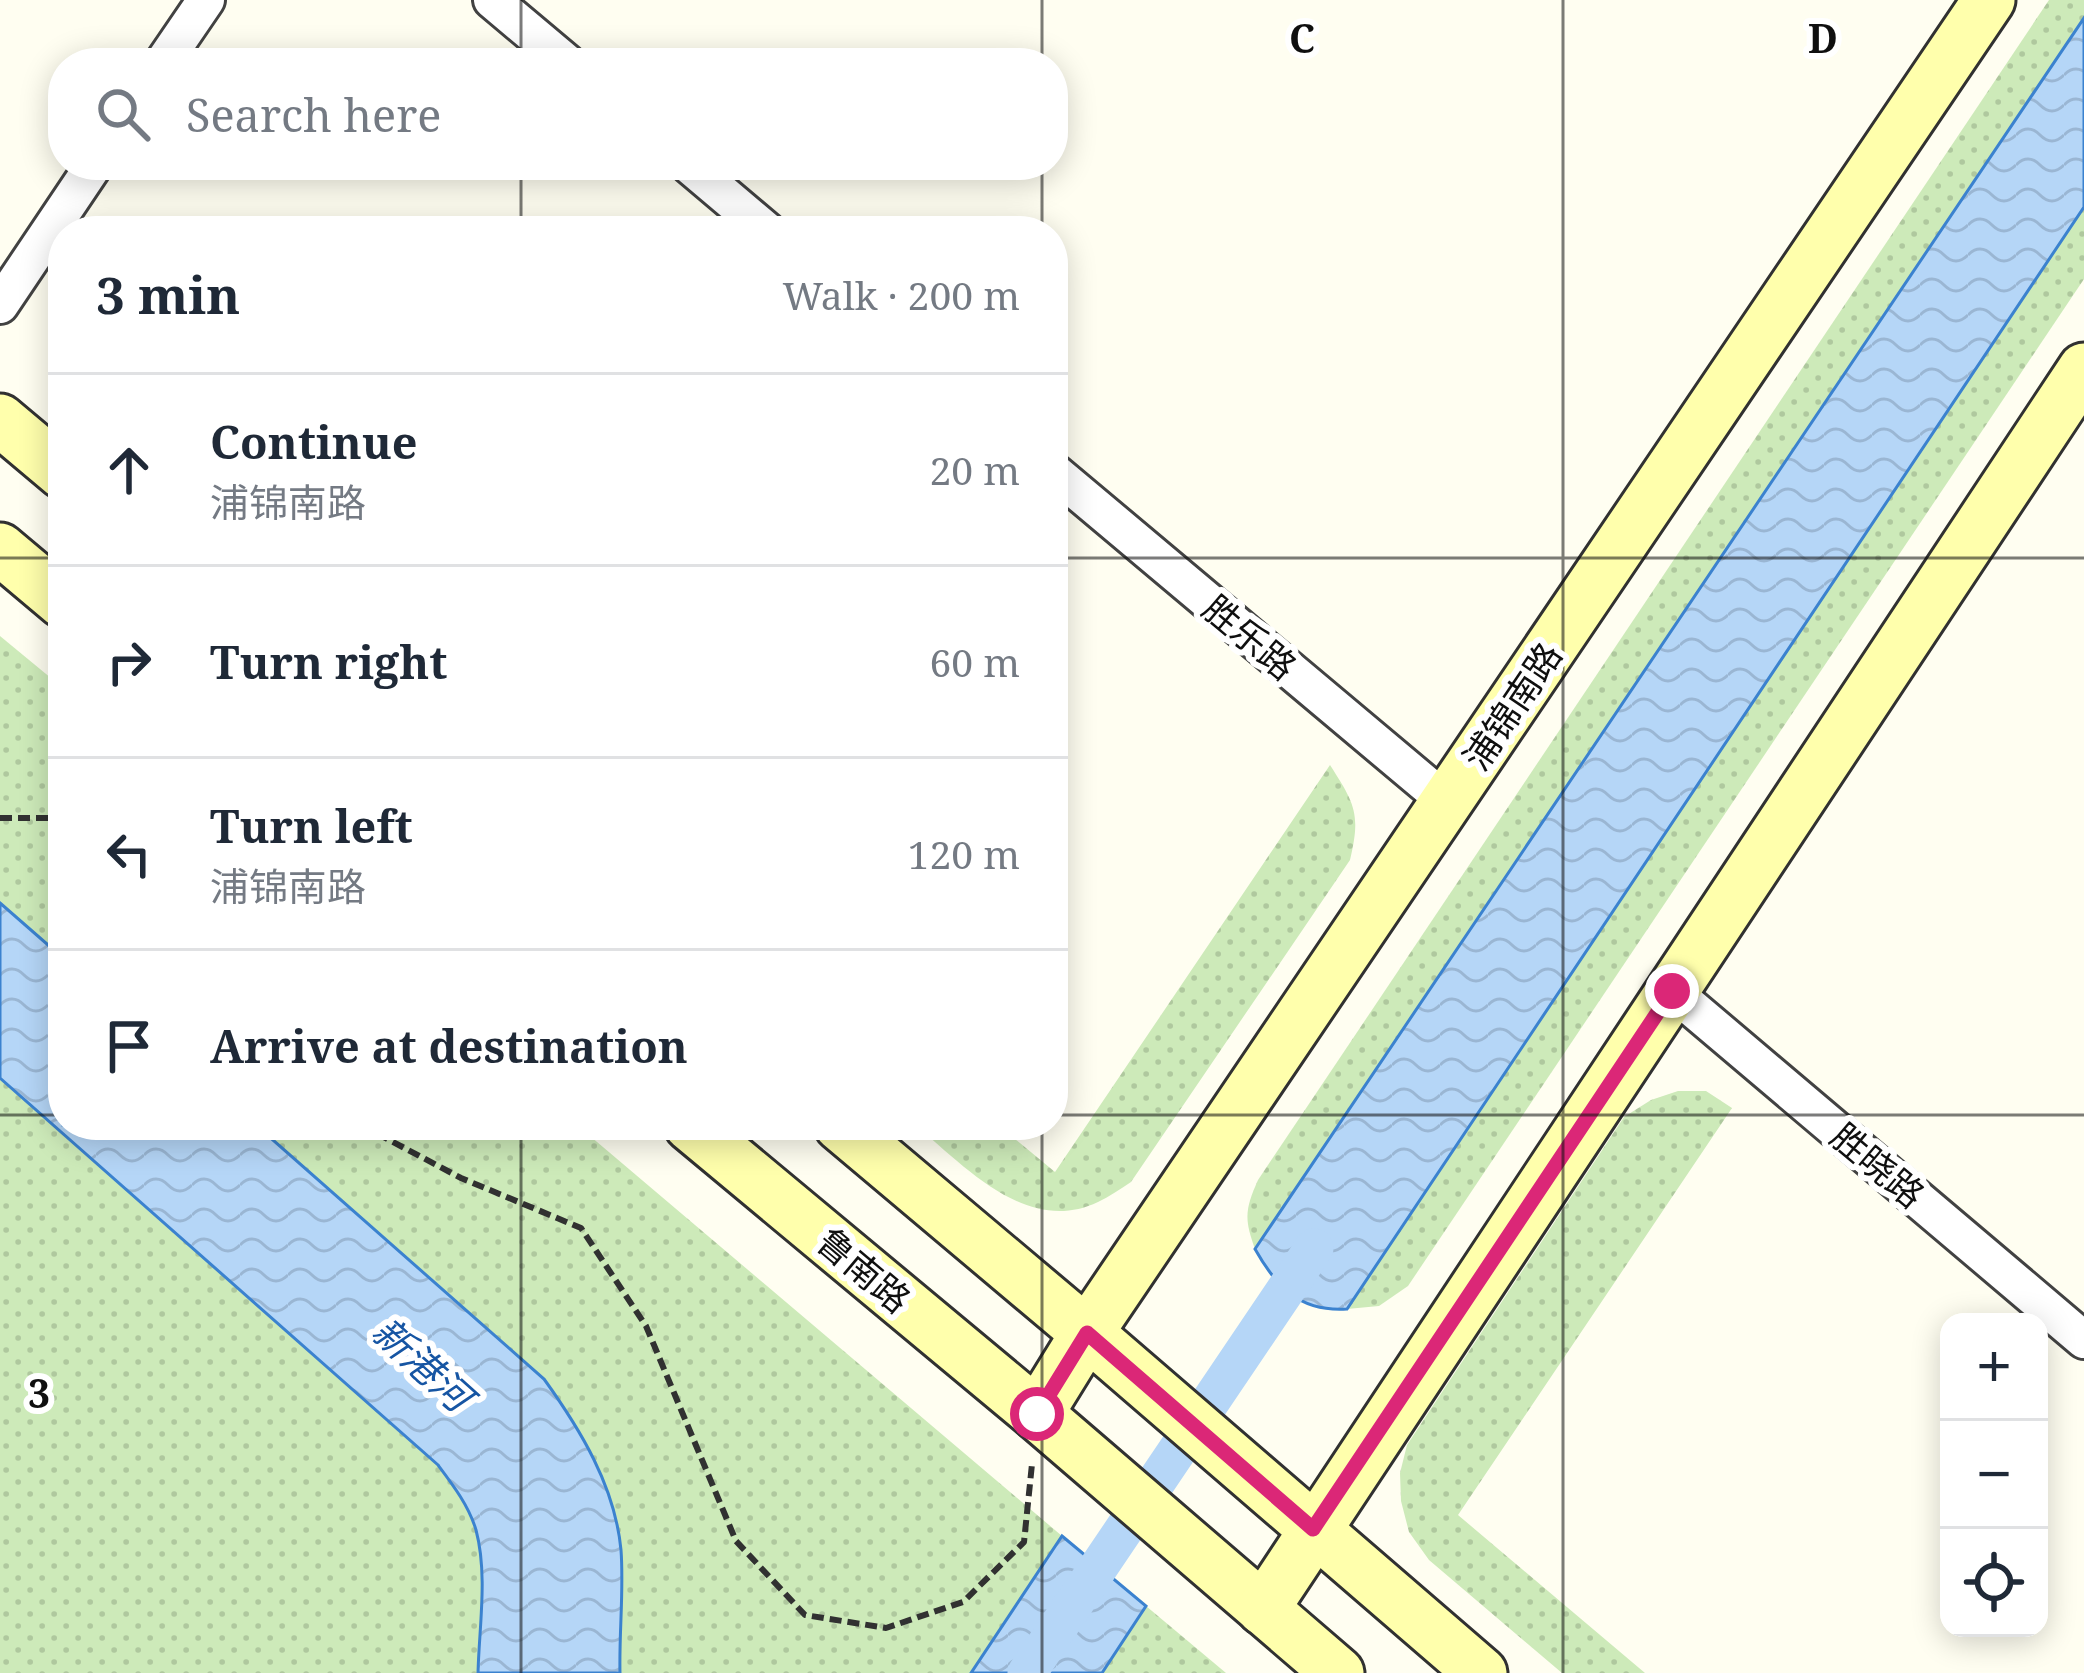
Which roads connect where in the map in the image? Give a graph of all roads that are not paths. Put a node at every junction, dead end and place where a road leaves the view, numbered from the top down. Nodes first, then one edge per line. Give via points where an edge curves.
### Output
1 (206, 0) edge
2 (492, 0) edge
3 (1989, 0) edge
4 (173, 48) edge
5 (549, 48) edge
6 (84, 180) edge
7 (707, 180) edge
8 (60, 216) edge
9 (749, 216) edge
10 (48, 234) edge
11 (0, 305) edge
12 (2084, 368) edge
13 (0, 420) edge
14 (48, 460) edge
15 (1068, 484) edge
16 (0, 549) edge
17 (48, 589) edge
18 (1447, 802) junction
19 (1672, 991) junction
20 (708, 1140) edge
21 (858, 1140) edge
22 (1087, 1333) junction
23 (2084, 1340) edge
24 (1037, 1414) junction
25 (1313, 1529) junction
26 (1263, 1609) junction
27 (1337, 1673) edge
28 (1481, 1673) edge

1 - 4 street
2 - 5 street
3 - 18 main road, 浦锦南路
6 - 8 street
7 - 9 street
10 - 11 street
12 - 19 main road
13 - 14 main road
15 - 18 street, 胜乐路
16 - 17 main road
18 - 22 main road, 浦锦南路
19 - 23 street, 胜晓路
19 - 25 main road
20 - 24 main road, 鲁南路
21 - 22 main road
22 - 24 main road, 浦锦南路
22 - 25 main road
24 - 26 main road, 鲁南路
25 - 26 main road
25 - 28 main road
26 - 27 main road

